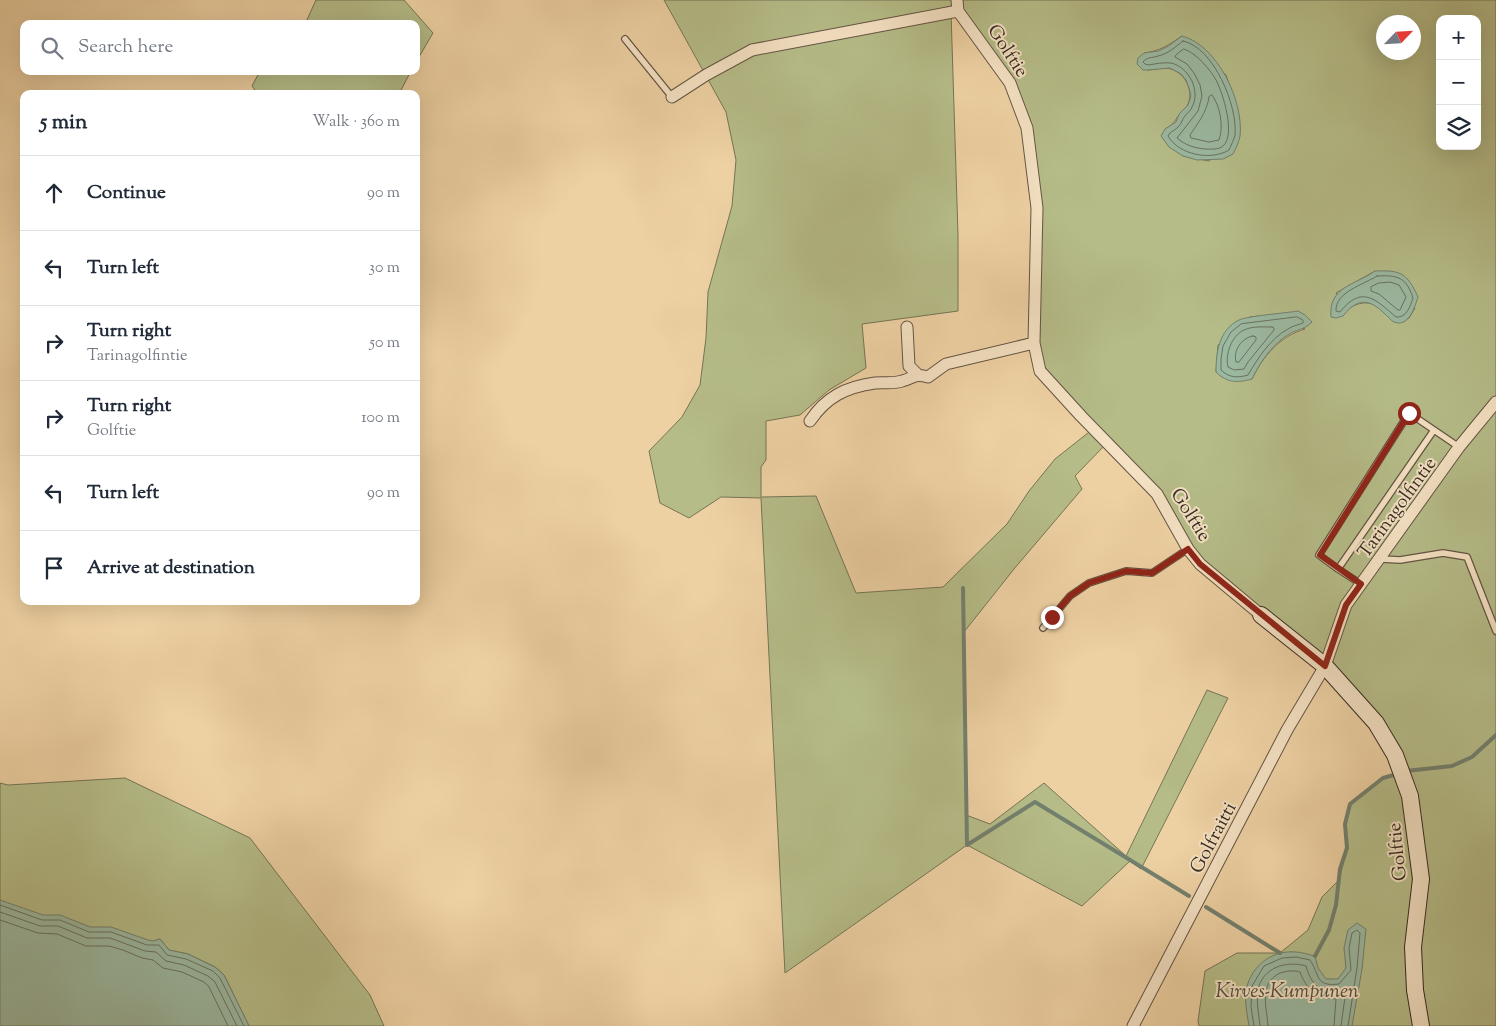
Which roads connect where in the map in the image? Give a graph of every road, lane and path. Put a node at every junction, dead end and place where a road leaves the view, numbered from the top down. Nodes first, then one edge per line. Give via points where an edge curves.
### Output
1 (958, 5) edge
2 (625, 40) dead end
3 (672, 97) joint
4 (907, 327) dead end
5 (1034, 343) junction
6 (917, 374) junction
7 (1496, 402) edge
8 (810, 421) dead end
9 (1434, 430) junction
10 (1459, 447) junction
11 (1188, 549) junction
12 (1381, 559) junction
13 (1338, 569) junction
14 (1361, 584) junction
15 (1261, 615) joint
16 (1043, 628) dead end
17 (1496, 631) edge
18 (1325, 666) junction
19 (1133, 1026) edge
20 (1421, 1026) edge

1 - 3 street via 752,50
1 - 5 street, Golftie via 1010,83 1027,128 1037,208
2 - 3 lane
4 - 6 street via 909,366
5 - 6 street via 946,364 928,376
5 - 11 street, Golftie via 1040,372 1157,494
6 - 8 street via 902,382 874,383 838,393 818,409
7 - 10 street, Tarinagolfintie
9 - 10 lane
9 - 13 lane
9 - 13 lane via 1409,413 1320,555
10 - 12 street, Tarinagolfintie
11 - 15 street, Golftie via 1200,564
11 - 16 lane via 1152,573 1126,571 1089,583 1070,596
12 - 14 street, Tarinagolfintie
12 - 17 lane via 1400,560 1443,553 1467,557
13 - 14 lane
14 - 18 street, Tarinagolfintie via 1346,605
15 - 18 street, Golftie
18 - 19 street, Golfraitti via 1287,730
18 - 20 street, Golftie via 1376,723 1395,754 1410,796 1421,879 1413,947

